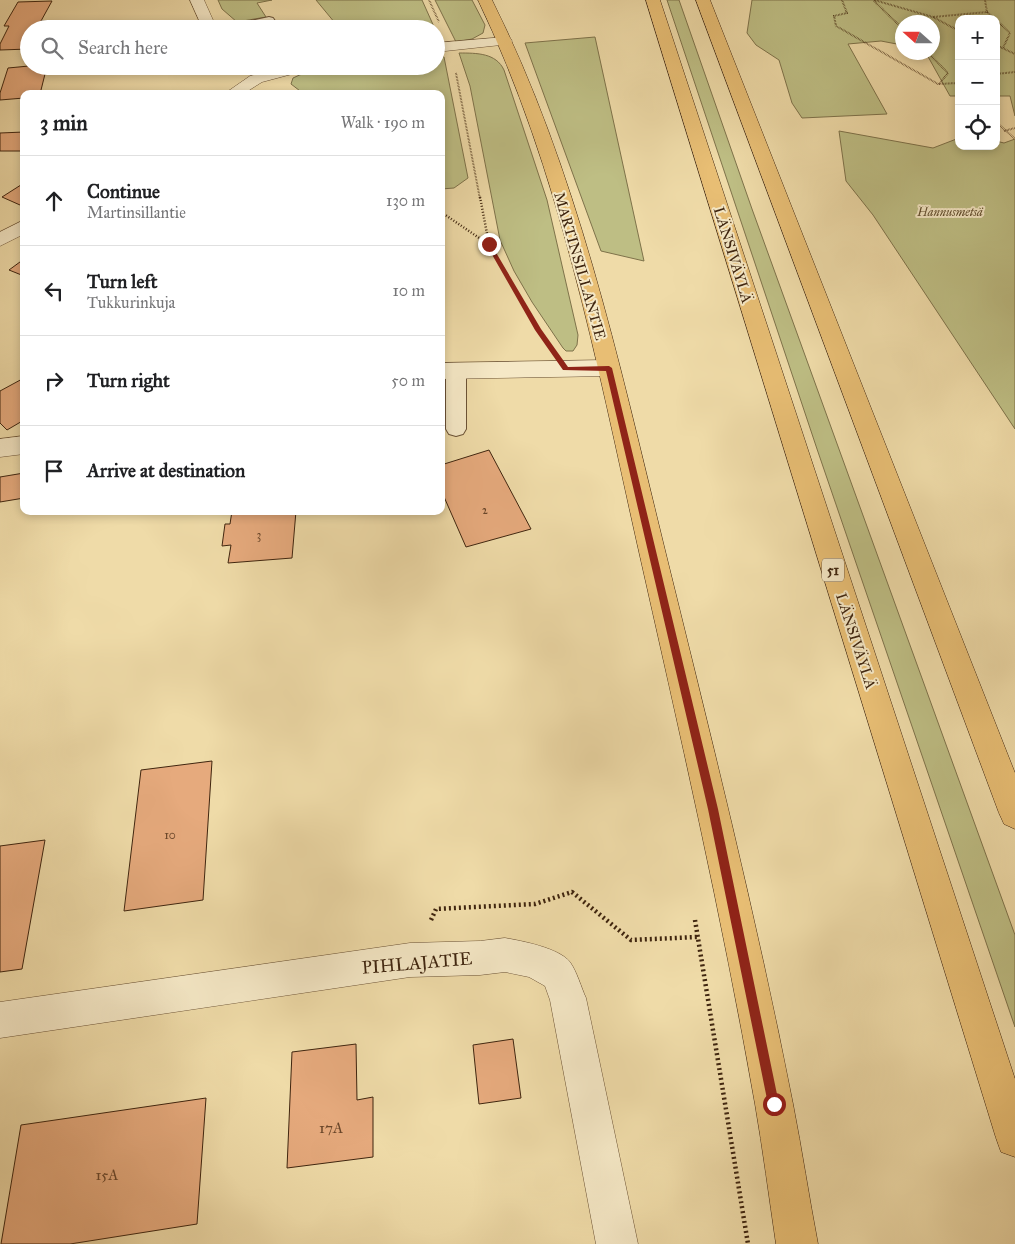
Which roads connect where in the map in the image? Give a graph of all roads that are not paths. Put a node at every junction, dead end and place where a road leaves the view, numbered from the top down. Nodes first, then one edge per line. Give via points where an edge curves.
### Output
1 (196, 0) edge
2 (485, 0) edge
3 (653, 0) edge
4 (703, 0) edge
5 (206, 20) edge
6 (505, 41) junction
7 (445, 47) edge
8 (251, 75) edge
9 (236, 90) edge
10 (20, 228) edge
11 (0, 240) edge
12 (609, 368) junction
13 (449, 371) edge
14 (456, 429) dead end
15 (20, 445) edge
16 (0, 448) edge
17 (1015, 813) edge
18 (0, 1020) edge
19 (1015, 1138) edge
20 (617, 1244) edge
21 (797, 1244) edge

1 - 5 street
2 - 6 main road, MARTINSILLANTIE
3 - 19 main road, LÄNSIVÄYLÄ / 51
4 - 17 main road
6 - 7 street
6 - 12 main road, MARTINSILLANTIE via 530,100 568,217
8 - 9 street
10 - 11 street
12 - 13 street
12 - 21 main road, MARTINSILLANTIE via 713,809 774,1104
13 - 14 lane
15 - 16 street
18 - 20 street, PIHLAJATIE via 410,960 506,955 535,961 557,974 568,998

